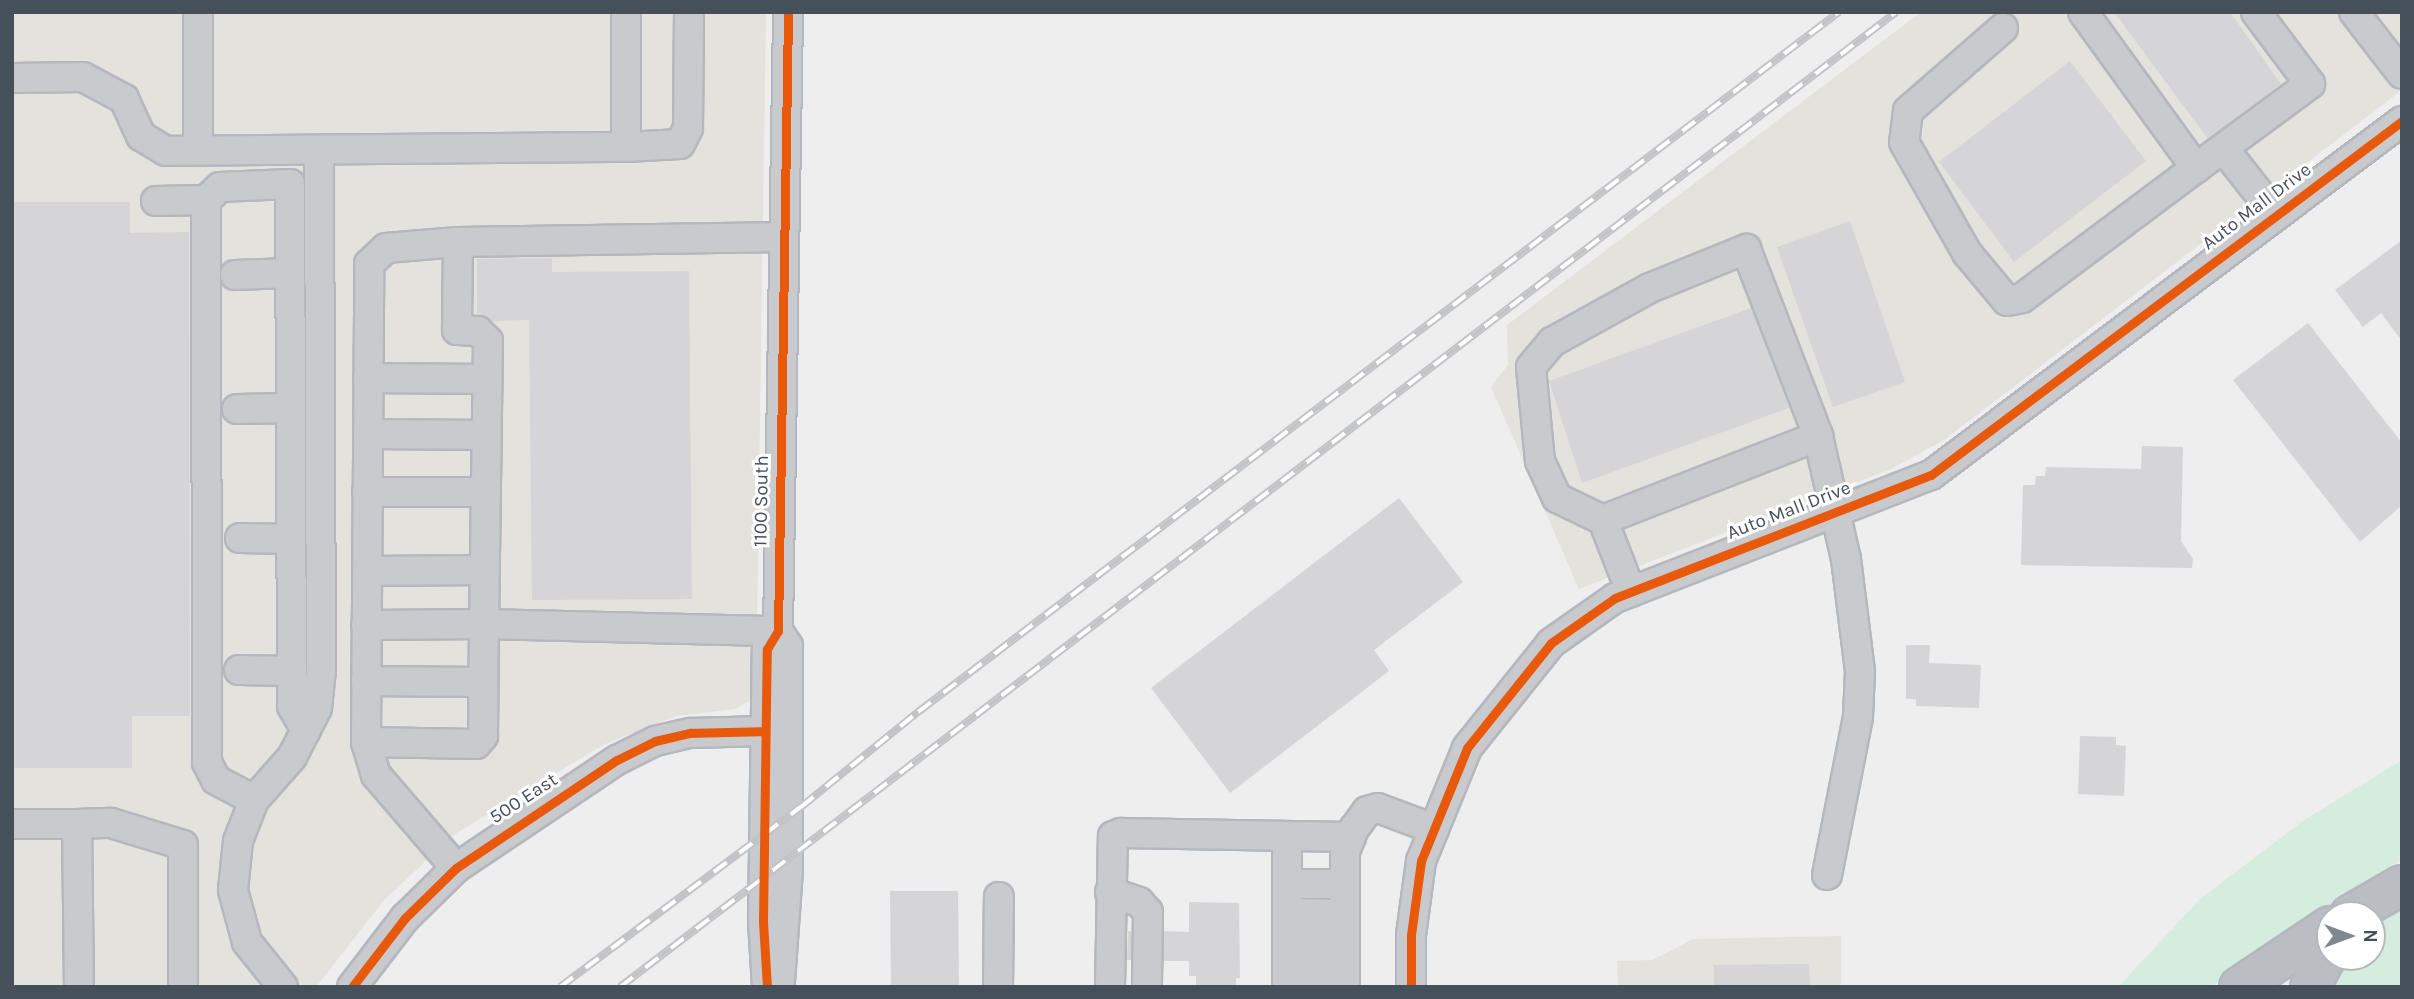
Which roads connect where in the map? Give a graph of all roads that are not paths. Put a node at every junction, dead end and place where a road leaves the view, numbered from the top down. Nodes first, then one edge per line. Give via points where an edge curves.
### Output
1 (198, 12) edge
2 (626, 12) edge
3 (688, 12) edge
4 (788, 12) edge
5 (2083, 12) edge
6 (2256, 12) edge
7 (2354, 12) edge
8 (2003, 28) dead end
9 (2402, 74) edge
10 (12, 78) edge
11 (2402, 121) edge
12 (626, 147) junction
13 (198, 149) junction
14 (2224, 149) junction
15 (319, 150) junction
16 (2196, 168) junction
17 (206, 200) junction
18 (156, 201) dead end
19 (2276, 215) junction
20 (784, 237) junction
21 (458, 243) junction
22 (290, 273) junction
23 (235, 275) dead end
24 (368, 378) junction
25 (487, 379) junction
26 (289, 408) junction
27 (237, 409) dead end
28 (368, 434) junction
29 (487, 435) junction
30 (1818, 436) junction
31 (367, 492) junction
32 (486, 492) junction
33 (1835, 513) junction
34 (1604, 520) junction
35 (240, 538) dead end
36 (290, 539) junction
37 (485, 570) junction
38 (367, 571) junction
39 (1631, 592) junction
40 (484, 624) junction
41 (366, 625) junction
42 (778, 631) junction
43 (239, 670) dead end
44 (291, 671) junction
45 (366, 681) junction
46 (483, 682) junction
47 (306, 730) junction
48 (765, 731) junction
49 (366, 742) junction
50 (254, 800) junction
51 (12, 824) edge
52 (77, 824) junction
53 (1434, 829) junction
54 (1287, 836) junction
55 (1351, 837) junction
56 (456, 868) junction
57 (1827, 875) dead end
58 (1287, 884) junction
59 (1345, 884) junction
60 (1110, 892) junction
61 (999, 897) dead end
62 (2316, 935) edge
63 (1287, 957) edge
64 (1345, 957) edge
65 (2319, 971) edge
66 (79, 987) edge
67 (183, 987) edge
68 (283, 987) edge
69 (352, 987) edge
70 (767, 987) edge
71 (779, 987) edge
72 (998, 987) edge
73 (1110, 987) edge
74 (1147, 987) edge
75 (1410, 987) edge
76 (2239, 987) edge
77 (2310, 987) edge

1 - 13 street
2 - 12 street
3 - 12 street via 688,128 680,144
4 - 20 street, 1100 South
5 - 16 street
6 - 14 street via 2310,83
7 - 9 street
8 - 16 street via 1908,111 1904,142 1967,253 2007,300 2022,298
10 - 13 street via 83,76 124,99 141,136 166,151
11 - 19 street, Auto Mall Drive
12 - 15 street
13 - 15 street
14 - 16 street
14 - 19 street
15 - 47 street via 321,671 317,708
17 - 18 street
17 - 22 street via 220,187 289,184
17 - 50 street via 207,762 216,780
19 - 33 street, Auto Mall Drive via 1931,475
20 - 21 street
20 - 42 street, 1100 South
21 - 24 street via 386,248 369,264
21 - 25 street via 457,330 478,331 488,341
22 - 23 street
22 - 26 street
24 - 25 street
24 - 28 street
25 - 29 street
26 - 27 street
26 - 36 street
28 - 29 street
28 - 31 street
29 - 32 street
30 - 33 street
30 - 34 street
30 - 34 street via 1746,248 1650,288 1552,342 1531,367 1540,461 1557,498
31 - 32 street
31 - 38 street
32 - 37 street
33 - 39 street, Auto Mall Drive
33 - 57 street via 1846,559 1860,671 1858,717
34 - 39 street
35 - 36 street
36 - 44 street
37 - 38 street
37 - 40 street
38 - 41 street
39 - 53 street, Auto Mall Drive via 1550,643 1467,748
40 - 41 street
40 - 42 street
40 - 46 street
41 - 45 street
42 - 48 street, 1100 South via 767,649
42 - 71 street, 1100 South via 788,646 788,870
43 - 44 street
44 - 47 street via 292,706
45 - 46 street
45 - 49 street
46 - 49 street via 483,736 476,744
47 - 50 street via 292,757
48 - 56 street, 500 East via 691,733 635,750
48 - 70 street, 1100 South
49 - 56 street via 376,775
50 - 68 street via 238,841 233,890 247,942
51 - 52 street
52 - 66 street
52 - 67 street via 111,823 183,845
53 - 55 street via 1378,808 1367,811
53 - 75 street, Auto Mall Drive via 1420,861
54 - 55 street
54 - 58 street
54 - 60 street via 1113,836
55 - 59 street via 1345,852
56 - 69 street, 500 East via 405,918
58 - 59 street
58 - 63 street
59 - 64 street
60 - 73 street
60 - 74 street via 1139,902 1148,912
61 - 72 street
62 - 76 highway
63 - 64 street
63 - 64 street
65 - 77 highway

